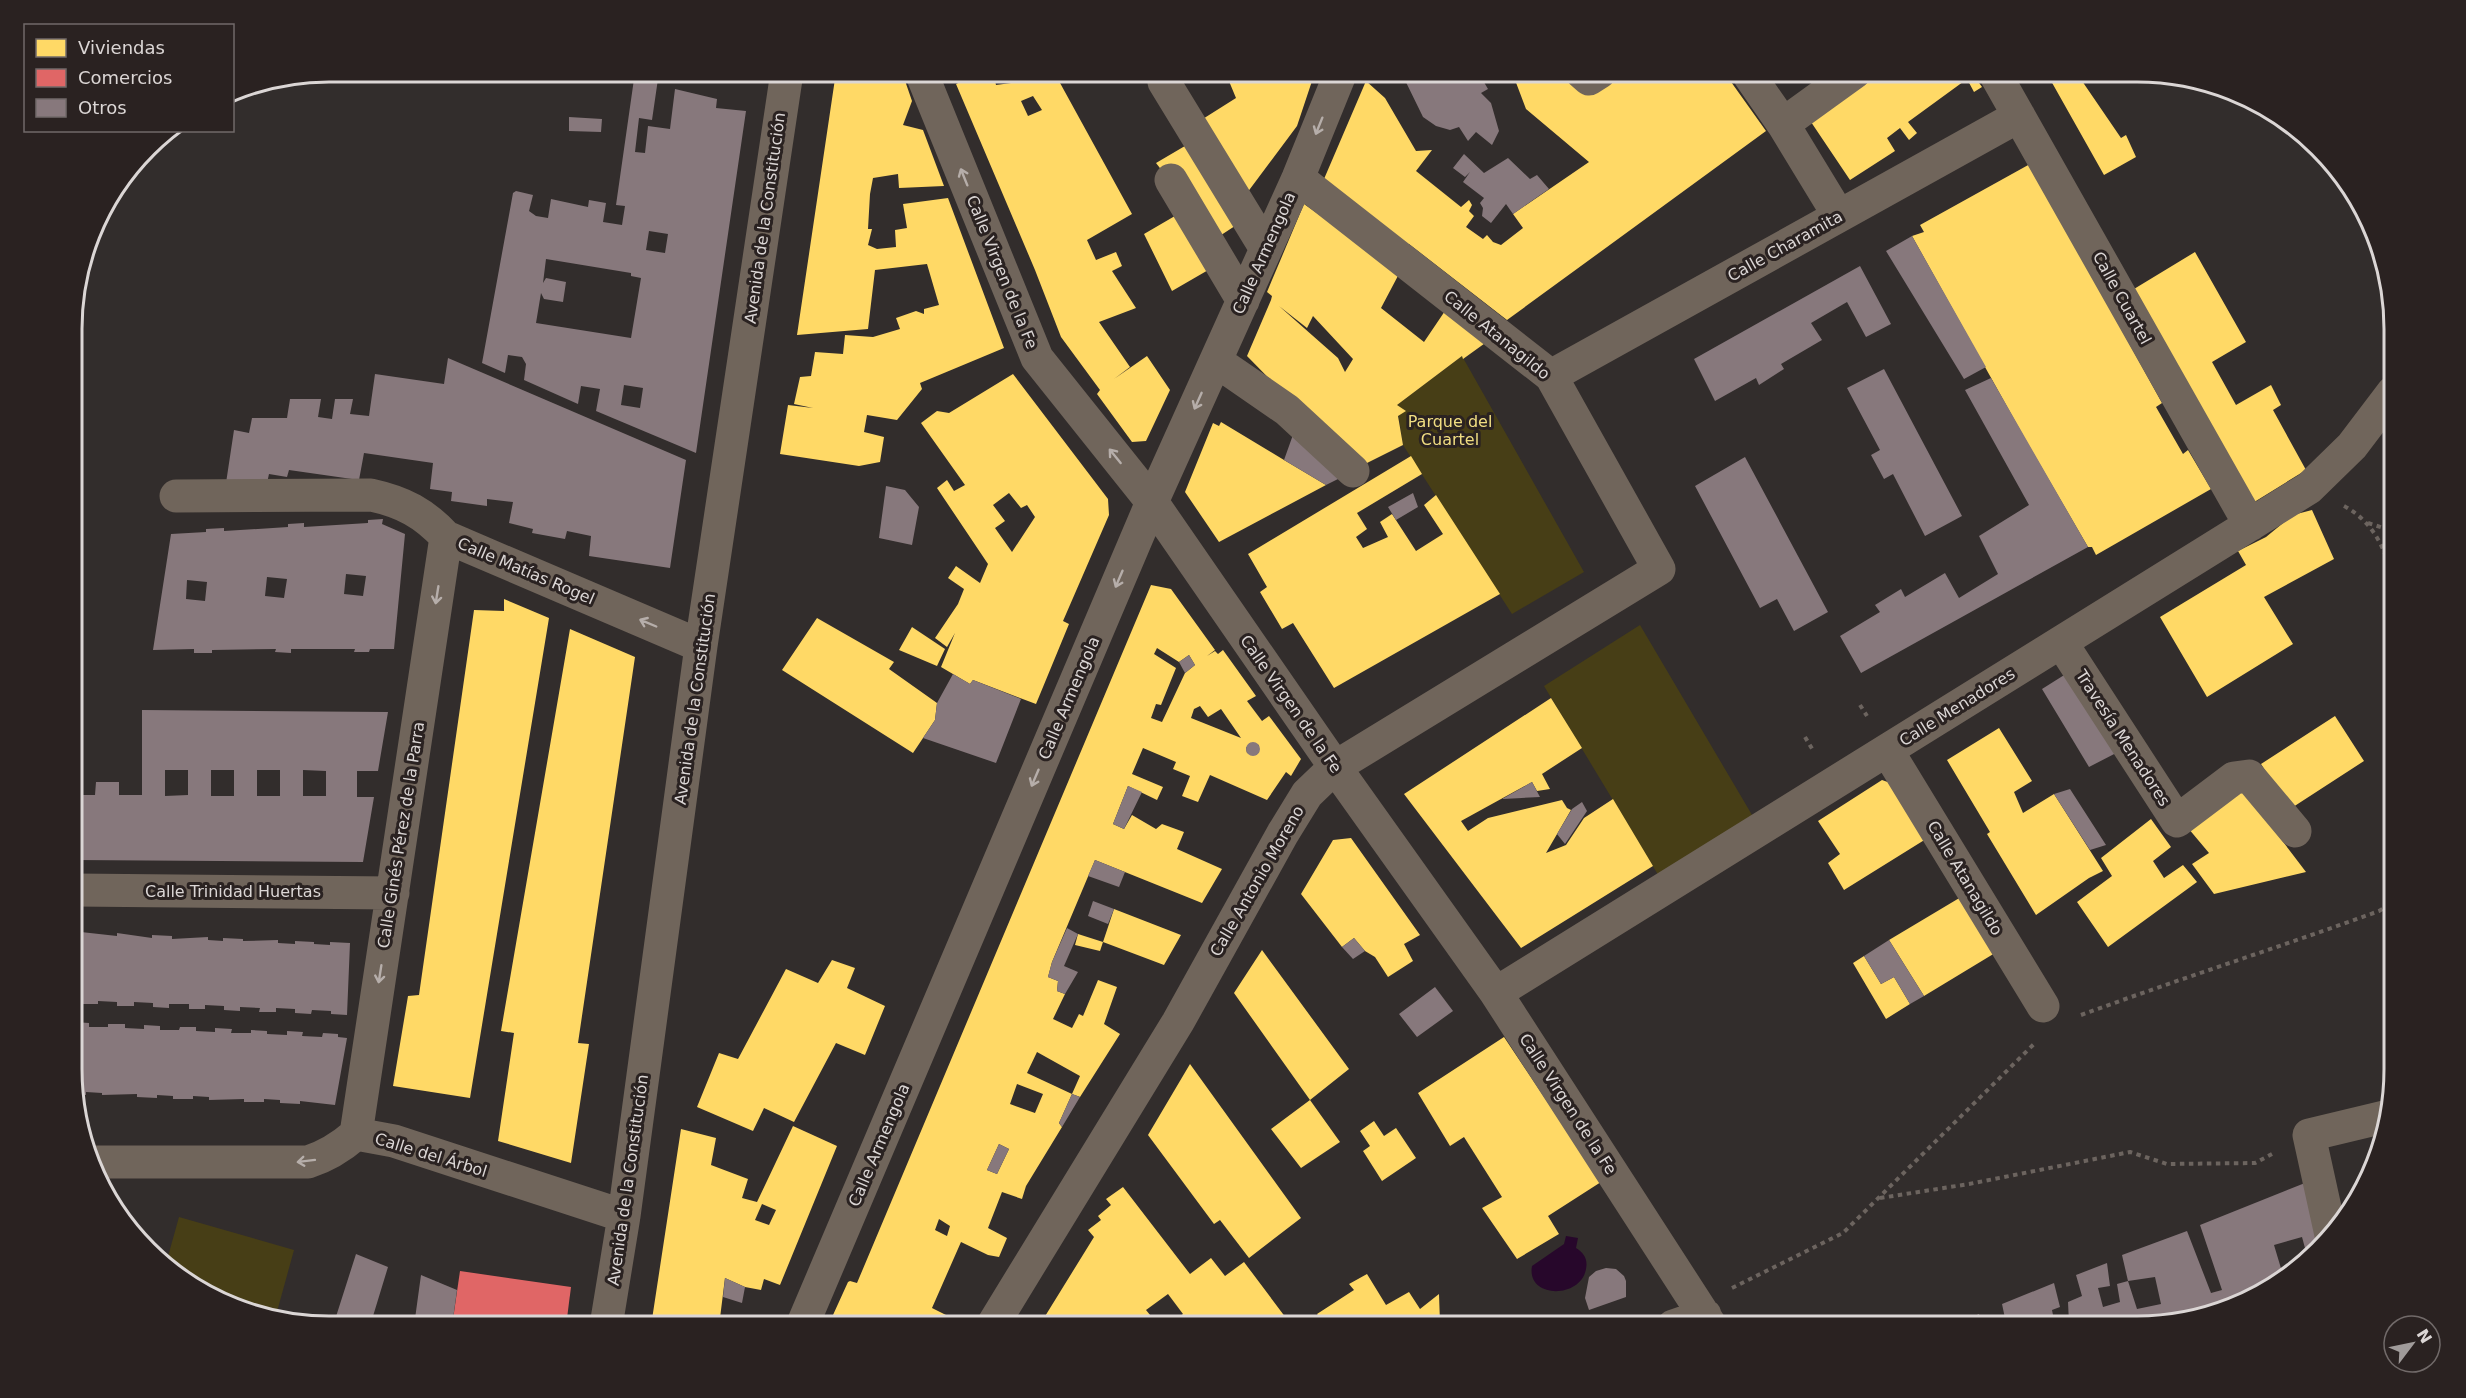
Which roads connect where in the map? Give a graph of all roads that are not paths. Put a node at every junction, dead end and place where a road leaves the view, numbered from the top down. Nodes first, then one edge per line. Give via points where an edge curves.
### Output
1 (786, 82) edge
2 (925, 82) edge
3 (1164, 82) dead end
4 (1337, 82) edge
5 (1754, 82) edge
6 (1841, 82) edge
7 (2000, 82) edge
8 (2019, 116) junction
9 (1783, 124) junction
10 (1298, 178) junction
11 (1171, 180) dead end
12 (1839, 216) junction
13 (1266, 249) junction
14 (1243, 301) junction
15 (1216, 361) junction
16 (1551, 376) junction
17 (2384, 404) edge
18 (1353, 471) dead end
19 (176, 496) dead end
20 (1152, 502) junction
21 (2250, 525) junction
22 (446, 537) junction
23 (1659, 569) joint
24 (2061, 642) junction
25 (701, 646) junction
26 (1887, 750) junction
27 (1335, 767) junction
28 (2295, 831) dead end
29 (82, 890) edge
30 (393, 892) junction
31 (1496, 993) junction
32 (2049, 1015) road end
33 (2379, 1118) edge
34 (356, 1134) junction
35 (101, 1162) edge
36 (624, 1216) junction
37 (2329, 1224) edge
38 (1704, 1314) edge
39 (608, 1316) edge
40 (806, 1316) edge
41 (998, 1316) edge

1 - 25 street, Avenida de la Constitución
20 -> 2 street, Calle Virgen de la Fe via 1037,358
3 - 13 street
4 -> 10 street, Calle Armengola
5 - 9 street
6 - 9 street
7 - 8 street, Calle Cuartel
8 - 12 street, Calle Charamita
8 - 21 street, Calle Cuartel
9 - 12 street
10 - 13 street, Calle Armengola
10 - 16 street, Calle Atanagildo
11 - 14 street
12 - 16 street, Calle Charamita
13 - 14 street, Calle Armengola
14 - 15 street, Calle Armengola
15 - 18 street via 1287,410
15 -> 20 street, Calle Armengola
16 - 23 street, Calle Atanagildo
17 - 21 street, Calle Menadores via 2352,446 2308,488
19 - 22 street, Calle Matías Rogel via 371,495 413,508
20 - 27 street, Calle Virgen de la Fe
20 -> 40 street, Calle Armengola
21 - 24 street, Calle Menadores
25 -> 22 street, Calle Matías Rogel
22 -> 30 street, Calle Ginés Pérez de la Parra
23 - 27 street, Calle Antonio Moreno
24 - 26 street, Calle Menadores
24 - 28 street, Travesía Menadores via 2177,821 2234,778 2250,776
25 - 36 street, Avenida de la Constitución
26 - 31 street, Calle Menadores
26 - 32 street, Calle Atanagildo
27 - 31 street, Calle Virgen de la Fe
27 - 41 street, Calle Antonio Moreno via 1307,794 1283,833 1178,1023
29 - 30 street, Calle Trinidad Huertas
30 -> 34 street, Calle Ginés Pérez de la Parra
31 - 38 street, Calle Virgen de la Fe
33 - 37 street via 2309,1135
34 -> 35 street, Calle del Árbol via 343,1146 308,1162
34 - 36 street, Calle del Árbol via 394,1141
36 - 39 street, Avenida de la Constitución

